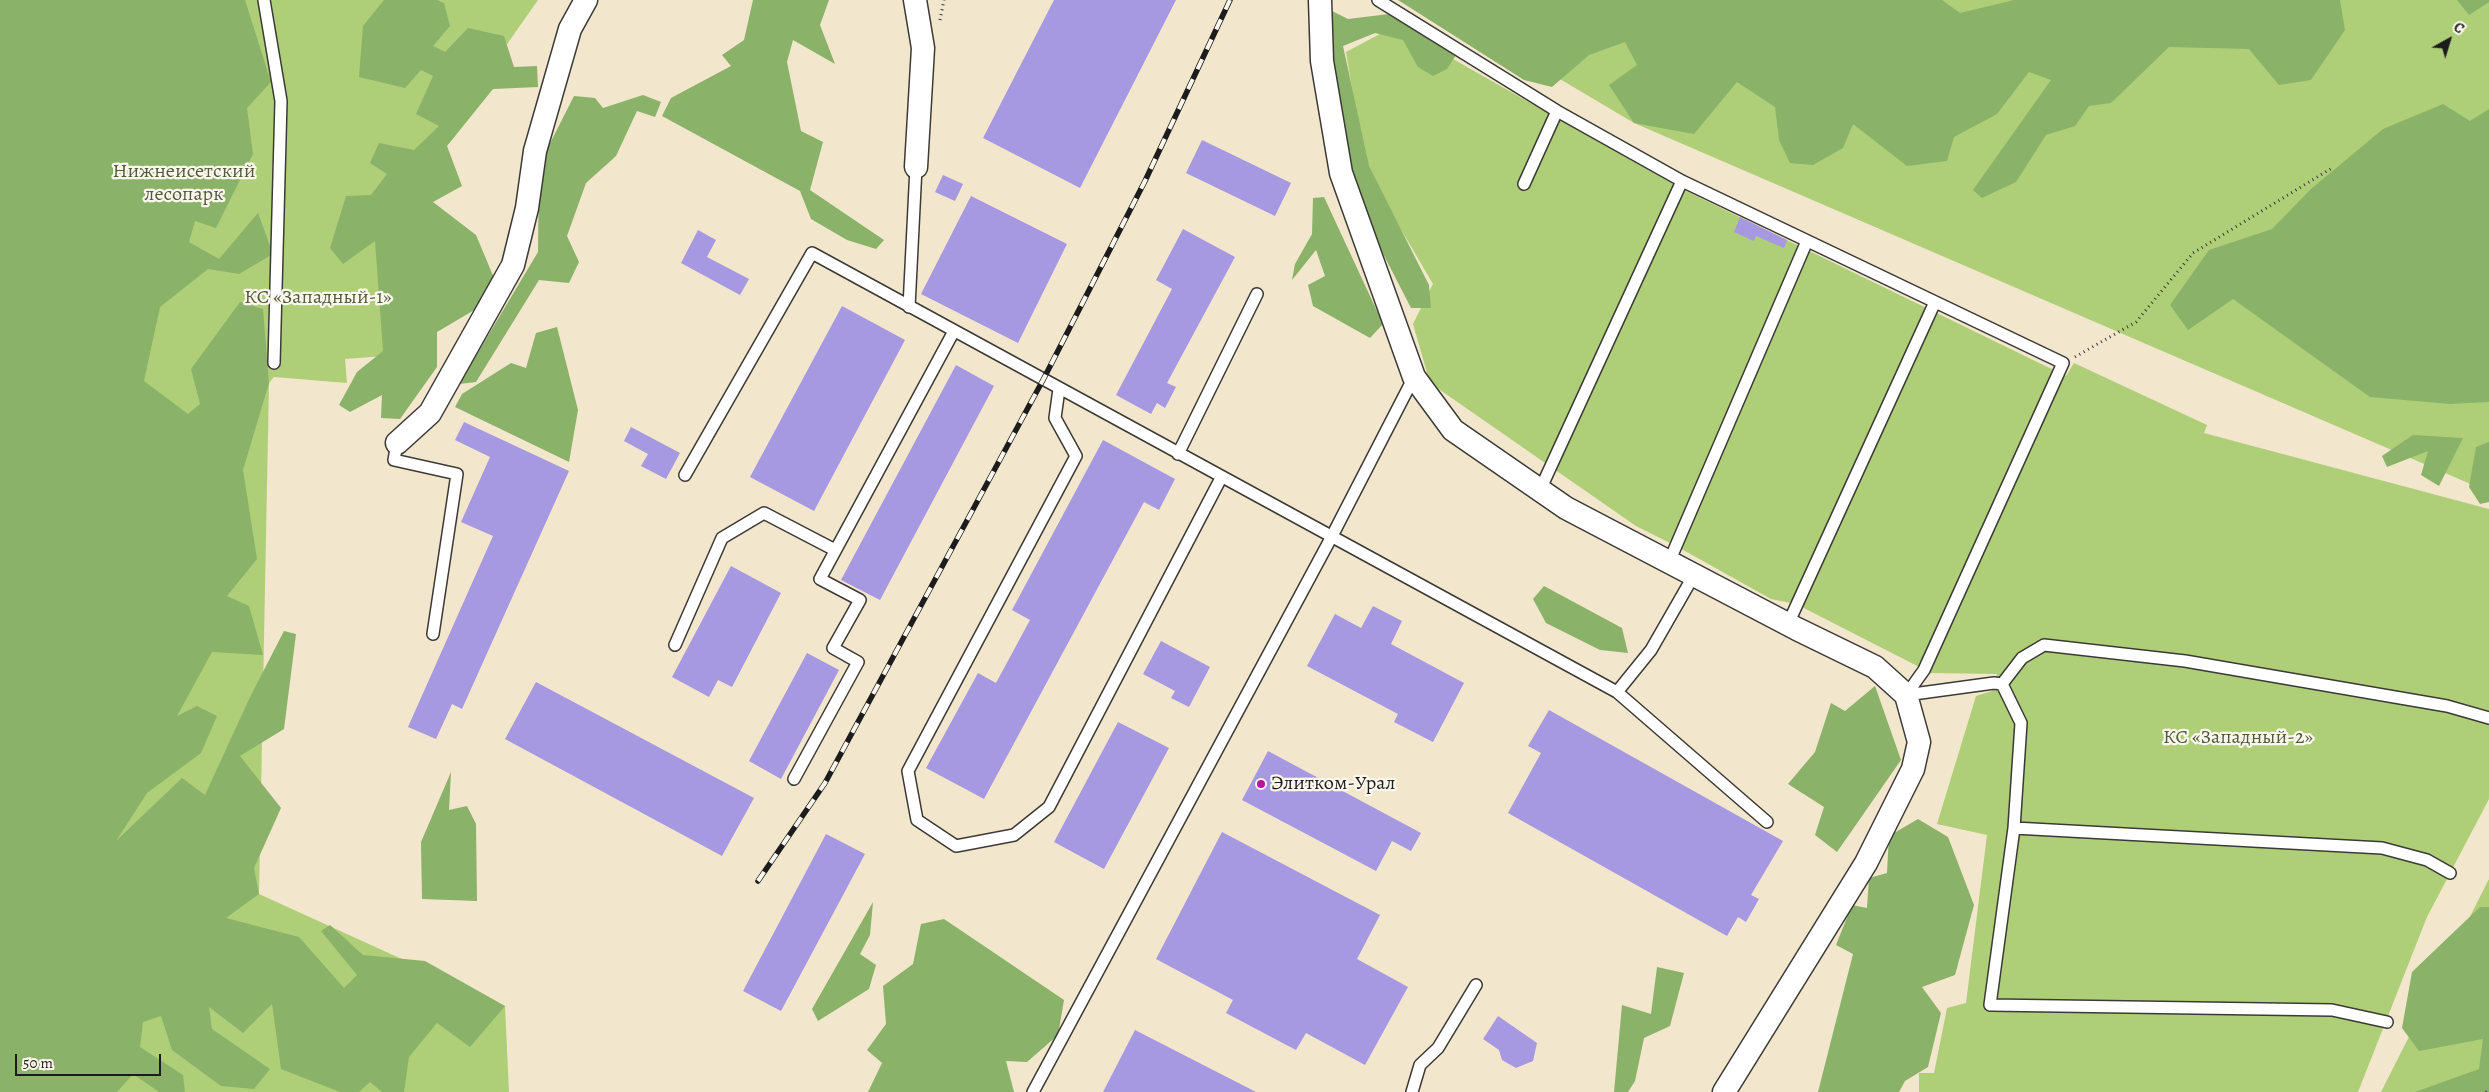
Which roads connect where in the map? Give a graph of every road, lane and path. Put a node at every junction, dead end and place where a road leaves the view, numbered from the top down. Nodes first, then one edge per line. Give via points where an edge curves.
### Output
1 (264, 0) edge
2 (586, 0) edge
3 (914, 0) edge
4 (1320, 0) edge
5 (1378, 0) edge
6 (1557, 111) junction
7 (916, 167) joint
8 (2332, 168) dead end
9 (1682, 181) junction
10 (1524, 184) dead end
11 (1807, 241) junction
12 (1257, 294) dead end
13 (1936, 302) junction
14 (910, 307) junction
15 (954, 331) junction
16 (274, 362) dead end
17 (2063, 363) junction
18 (1414, 377) junction
19 (1060, 389) junction
20 (397, 444) joint
21 (1178, 454) junction
22 (686, 475) dead end
23 (1221, 478) junction
24 (1540, 490) junction
25 (1331, 538) junction
26 (835, 550) junction
27 (1669, 562) junction
28 (1694, 575) junction
29 (1788, 624) junction
30 (433, 634) dead end
31 (675, 645) dead end
32 (2002, 684) junction
33 (1617, 692) junction
34 (1906, 695) junction
35 (2489, 718) edge
36 (794, 779) dead end
37 (1767, 822) dead end
38 (2014, 828) junction
39 (2450, 873) dead end
40 (1476, 985) dead end
41 (2387, 1022) dead end
42 (1032, 1092) edge
43 (1412, 1092) edge
44 (1724, 1092) edge

1 - 16 lane via 281,101
2 - 20 street via 570,29 535,151 527,208 513,266 430,414
3 - 7 street via 923,48
4 - 18 street via 1322,61 1341,173
5 - 6 lane
6 - 9 lane
6 - 10 lane
7 - 14 lane
8 - 17 path via 2193,253 2136,322
9 - 11 lane
9 - 24 lane
11 - 13 lane
11 - 27 lane
12 - 21 lane
13 - 17 lane
13 - 29 lane
14 - 15 lane
14 - 22 lane via 812,253
15 - 19 lane
15 - 26 lane
17 - 34 lane via 1924,670
18 - 24 street via 1453,430
18 - 25 lane
19 - 21 lane
19 - 23 lane via 1055,418 1076,456 908,771 917,820 956,846 1014,836 1050,807
20 - 30 lane via 394,460 457,474
21 - 23 lane
23 - 25 lane
24 - 27 street via 1566,508
25 - 33 lane
25 - 42 lane
26 - 31 lane via 764,513 722,538
26 - 36 lane via 820,579 860,600 834,648 858,662
27 - 28 street
28 - 29 street
28 - 33 lane via 1651,650
29 - 34 street via 1875,667
32 - 34 lane
32 - 35 lane via 2022,658 2044,645 2185,661 2447,706
32 - 38 lane via 2021,723
33 - 37 lane
34 - 44 street via 1919,742 1913,769 1866,863
38 - 39 lane via 2382,848 2427,860
38 - 41 lane via 1990,1005 2332,1010
40 - 43 lane via 1438,1048 1420,1065

